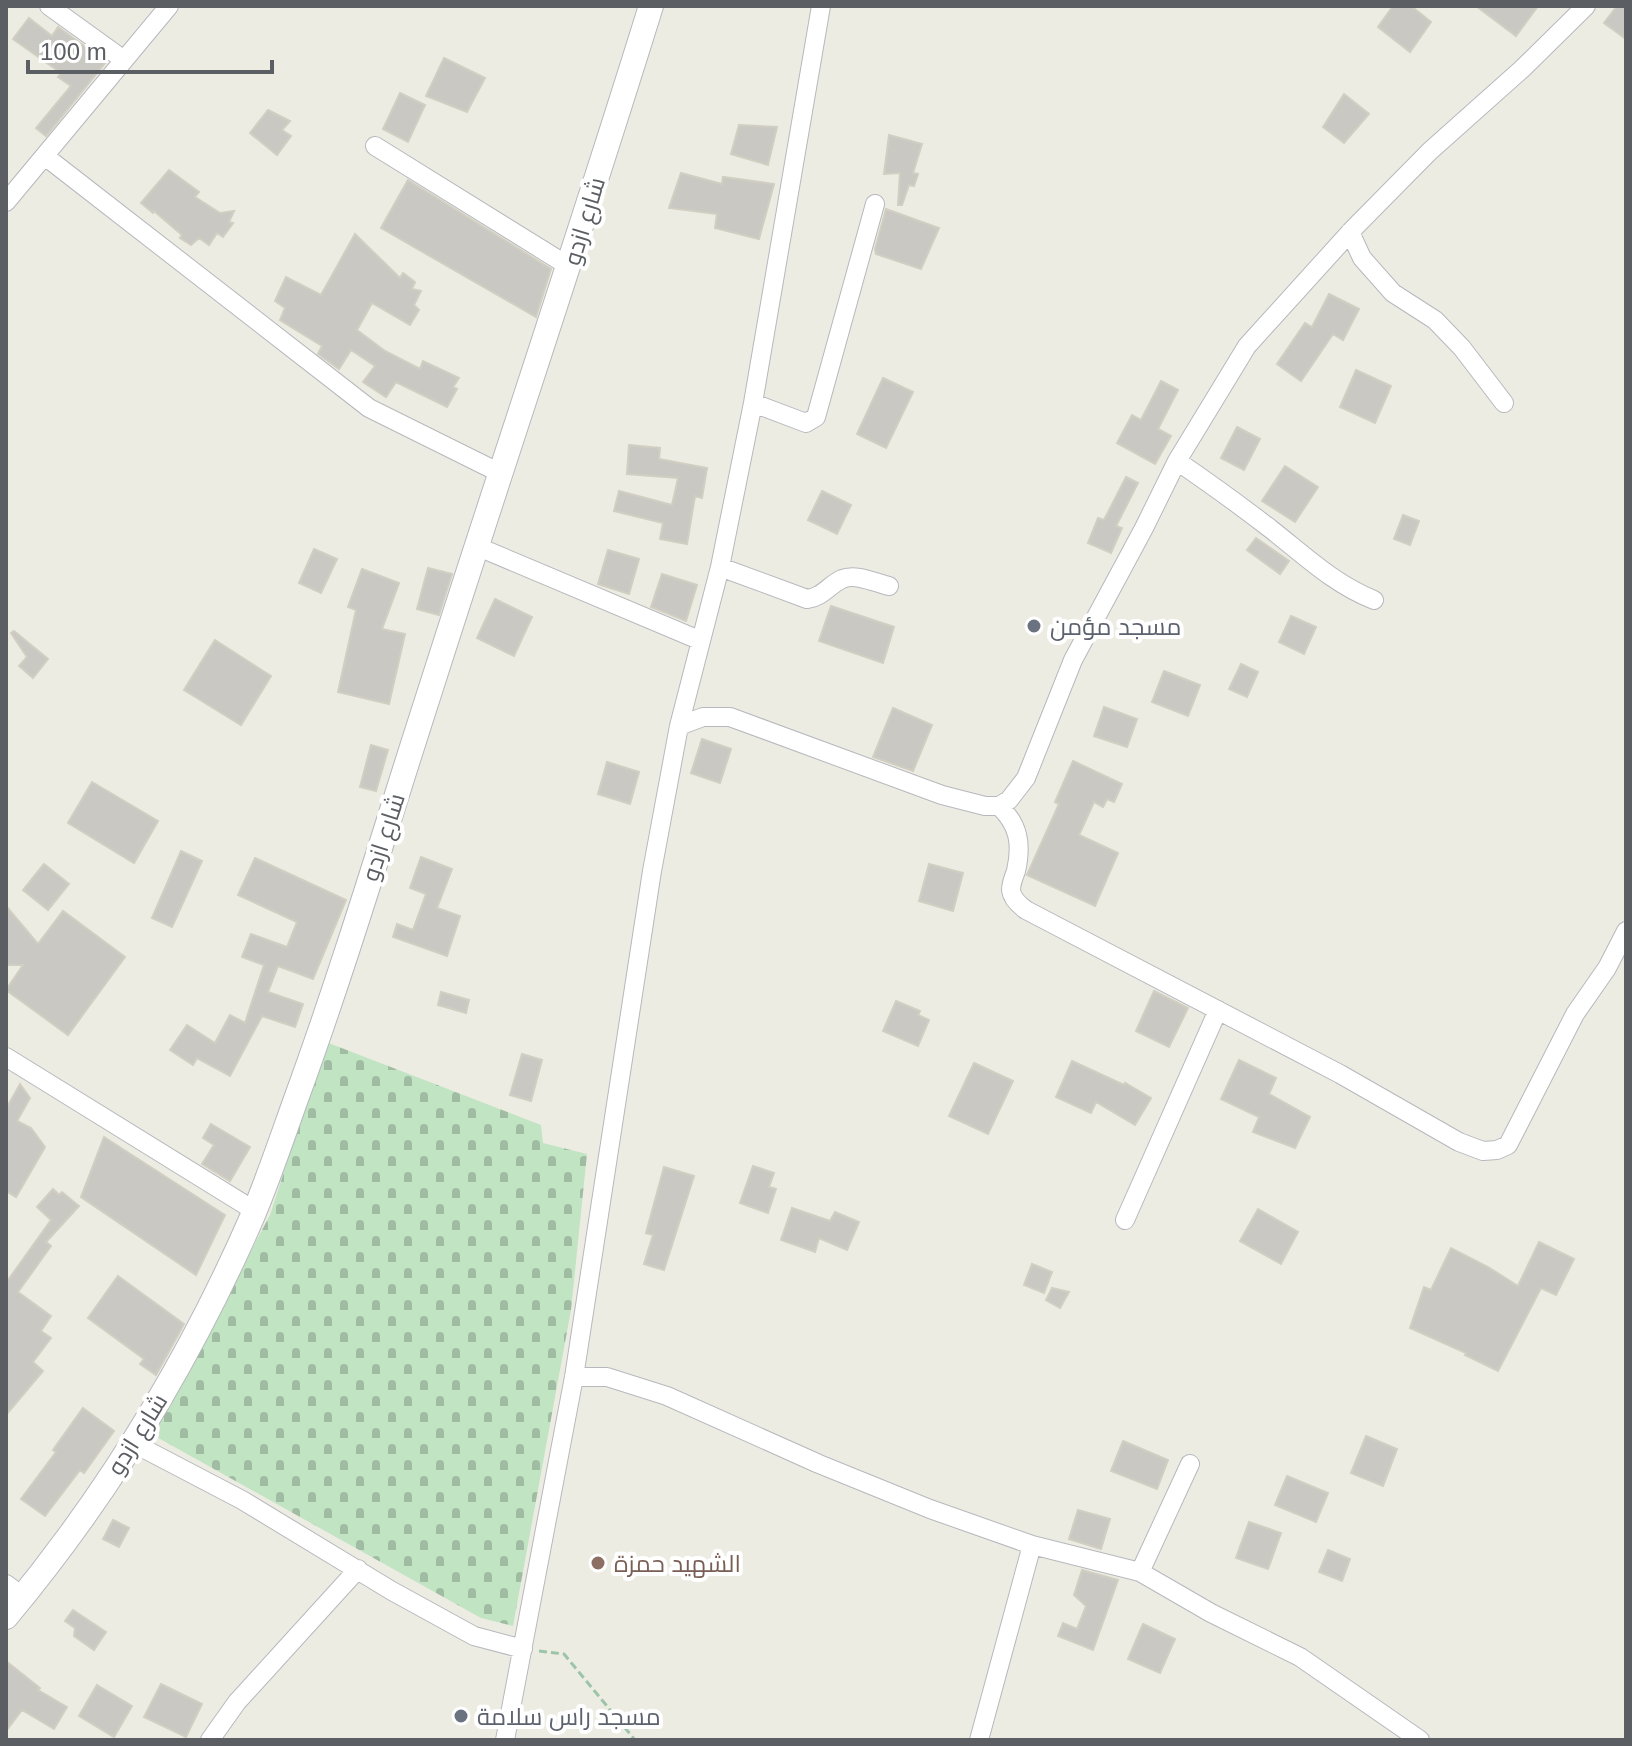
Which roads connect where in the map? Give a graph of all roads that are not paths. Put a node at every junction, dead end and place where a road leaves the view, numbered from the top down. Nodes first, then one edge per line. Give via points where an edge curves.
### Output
1 (49, 6) edge
2 (169, 6) edge
3 (651, 6) edge
4 (821, 6) edge
5 (1586, 6) edge
6 (124, 60) junction
7 (375, 146) dead end
8 (46, 157) junction
9 (10, 191) edge
10 (875, 204) dead end
11 (1350, 232) junction
12 (570, 267) junction
13 (753, 403) junction
14 (1504, 403) dead end
15 (1177, 461) junction
16 (500, 473) junction
17 (476, 546) junction
18 (720, 567) junction
19 (889, 586) dead end
20 (1374, 600) dead end
21 (699, 640) junction
22 (679, 726) junction
23 (999, 806) junction
24 (1626, 931) edge
25 (1218, 1010) junction
26 (6, 1057) edge
27 (255, 1211) junction
28 (1125, 1220) dead end
29 (574, 1377) junction
30 (133, 1443) junction
31 (1190, 1464) dead end
32 (1032, 1545) junction
33 (358, 1569) junction
34 (1140, 1572) junction
35 (14, 1591) edge
36 (6, 1617) edge
37 (523, 1649) junction
38 (210, 1740) edge
39 (505, 1740) edge
40 (979, 1740) edge
41 (1420, 1740) edge

1 - 6 street
2 - 6 street
3 - 12 street, شارع ازدو
4 - 13 street
5 - 11 street
6 - 8 street
7 - 12 street
8 - 9 street
8 - 16 street via 369,408
10 - 13 street via 816,417 806,423
11 - 14 street via 1362,258 1393,293 1435,320
11 - 15 street via 1247,346
12 - 16 street, شارع ازدو
13 - 18 street
15 - 20 street via 1322,572
15 - 23 street via 1073,660 1026,778
16 - 17 street, شارع ازدو
17 - 21 street
17 - 27 street, شارع ازدو via 320,1031
18 - 19 street via 807,599 817,598 842,579
18 - 21 street
21 - 22 street
22 - 23 street via 703,717 730,717 942,795
22 - 29 street via 633,986
23 - 25 street via 1018,832 1011,890 1016,902
24 - 25 street via 1575,1014 1508,1145 1497,1150 1459,1142
25 - 28 street
26 - 27 street
27 - 30 street, شارع ازدو
29 - 32 street via 607,1377 667,1396 819,1464
29 - 37 street
30 - 33 street
30 - 35 street, شارع ازدو via 82,1520
31 - 34 street
32 - 34 street
32 - 40 street
33 - 37 street via 474,1636
33 - 38 street via 237,1702
34 - 41 street via 1300,1657
35 - 36 street, شارع ازدو
37 - 39 street

